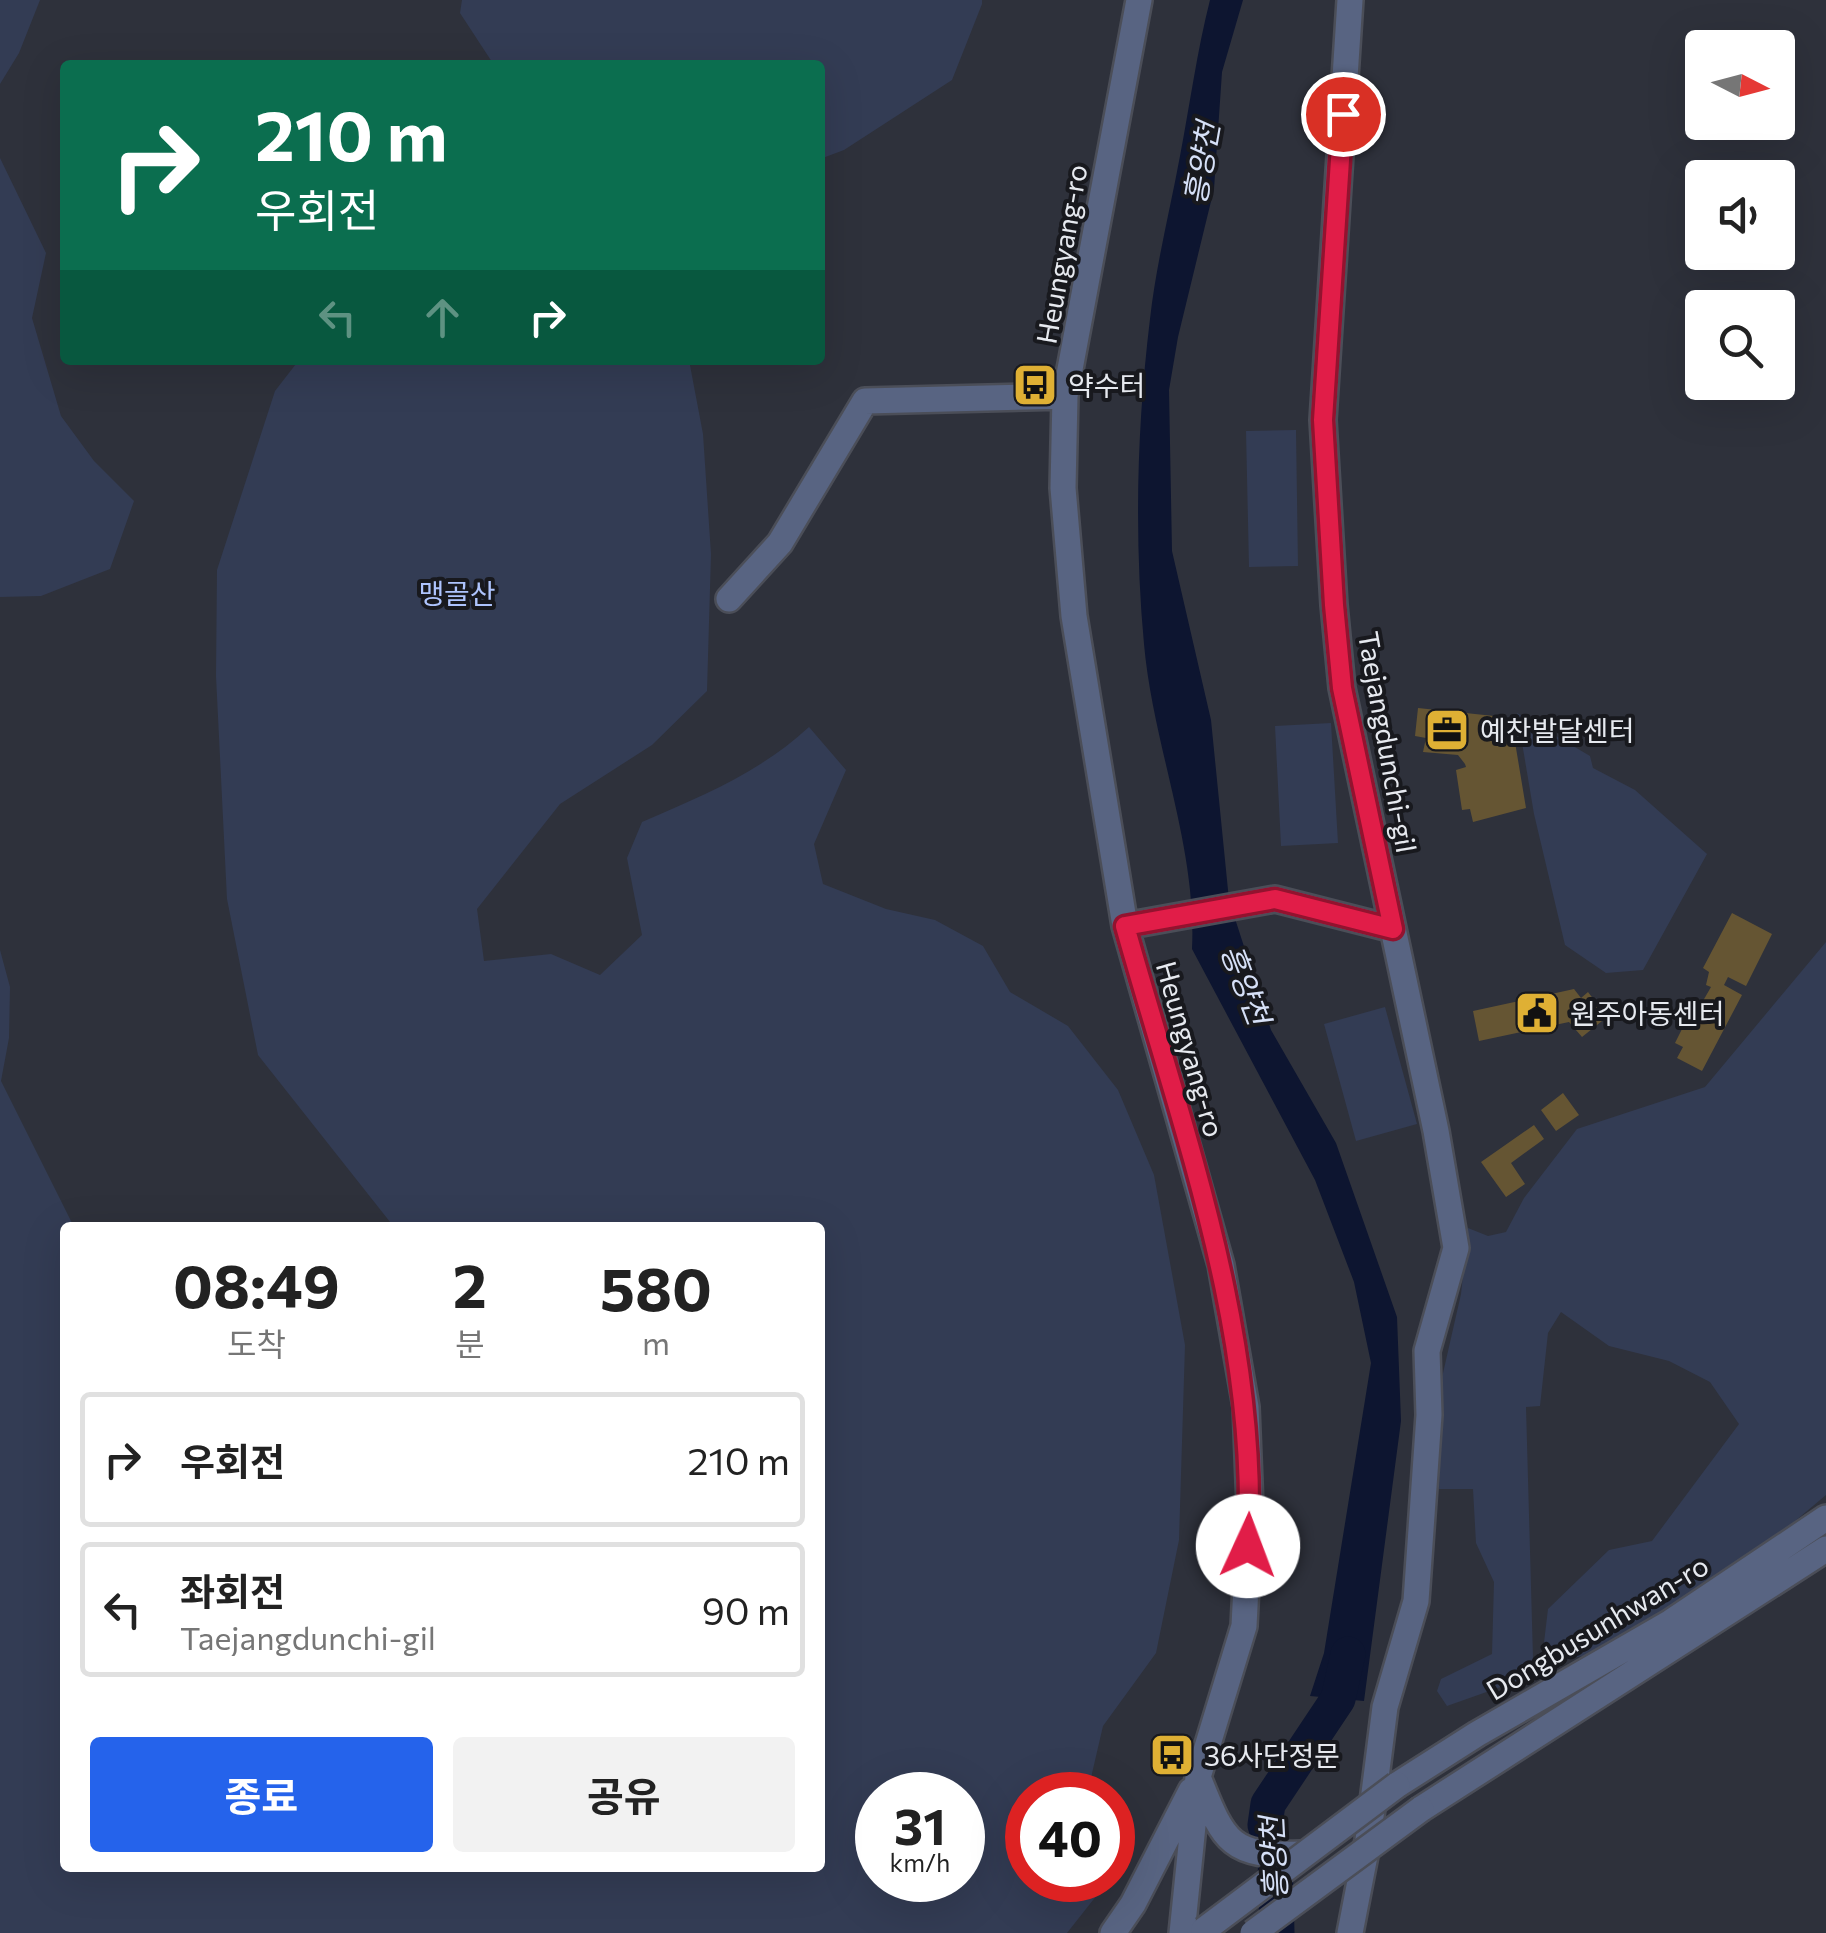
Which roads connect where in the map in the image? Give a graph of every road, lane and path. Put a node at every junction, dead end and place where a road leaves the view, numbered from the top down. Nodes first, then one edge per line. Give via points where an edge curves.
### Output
1 (1139, 0) edge
2 (1350, 0) edge
3 (1065, 396) junction
4 (729, 598) dead end
5 (1125, 926) junction
6 (1393, 929) junction
7 (1826, 1518) edge
8 (1826, 1549) edge
9 (1198, 1777) junction
10 (1301, 1854) junction
11 (1195, 1932) edge
12 (1113, 1933) edge
13 (1253, 1933) edge
14 (1350, 1933) edge

1 - 3 street, Heungyang-ro
2 - 6 street, Taejangdunchi-gil via 1323,420 1342,688
3 - 4 street via 865,400 780,542
3 - 5 street, Heungyang-ro via 1063,488 1074,616
5 - 6 street via 1275,899
5 - 9 street, Heungyang-ro via 1221,1266 1246,1407 1244,1626
6 - 14 street, Taejangdunchi-gil via 1456,1248 1427,1351 1416,1601 1386,1707
7 - 10 street, Dongbusunhwan-ro, bridge via 1671,1622 1476,1734
8 - 13 street, Dongbusunhwan-ro, bridge via 1421,1809
9 - 10 street via 1232,1842 1275,1855
9 - 11 street, Heungyang-ro
9 - 12 street
10 - 11 street, Dongbusunhwan-ro, bridge

